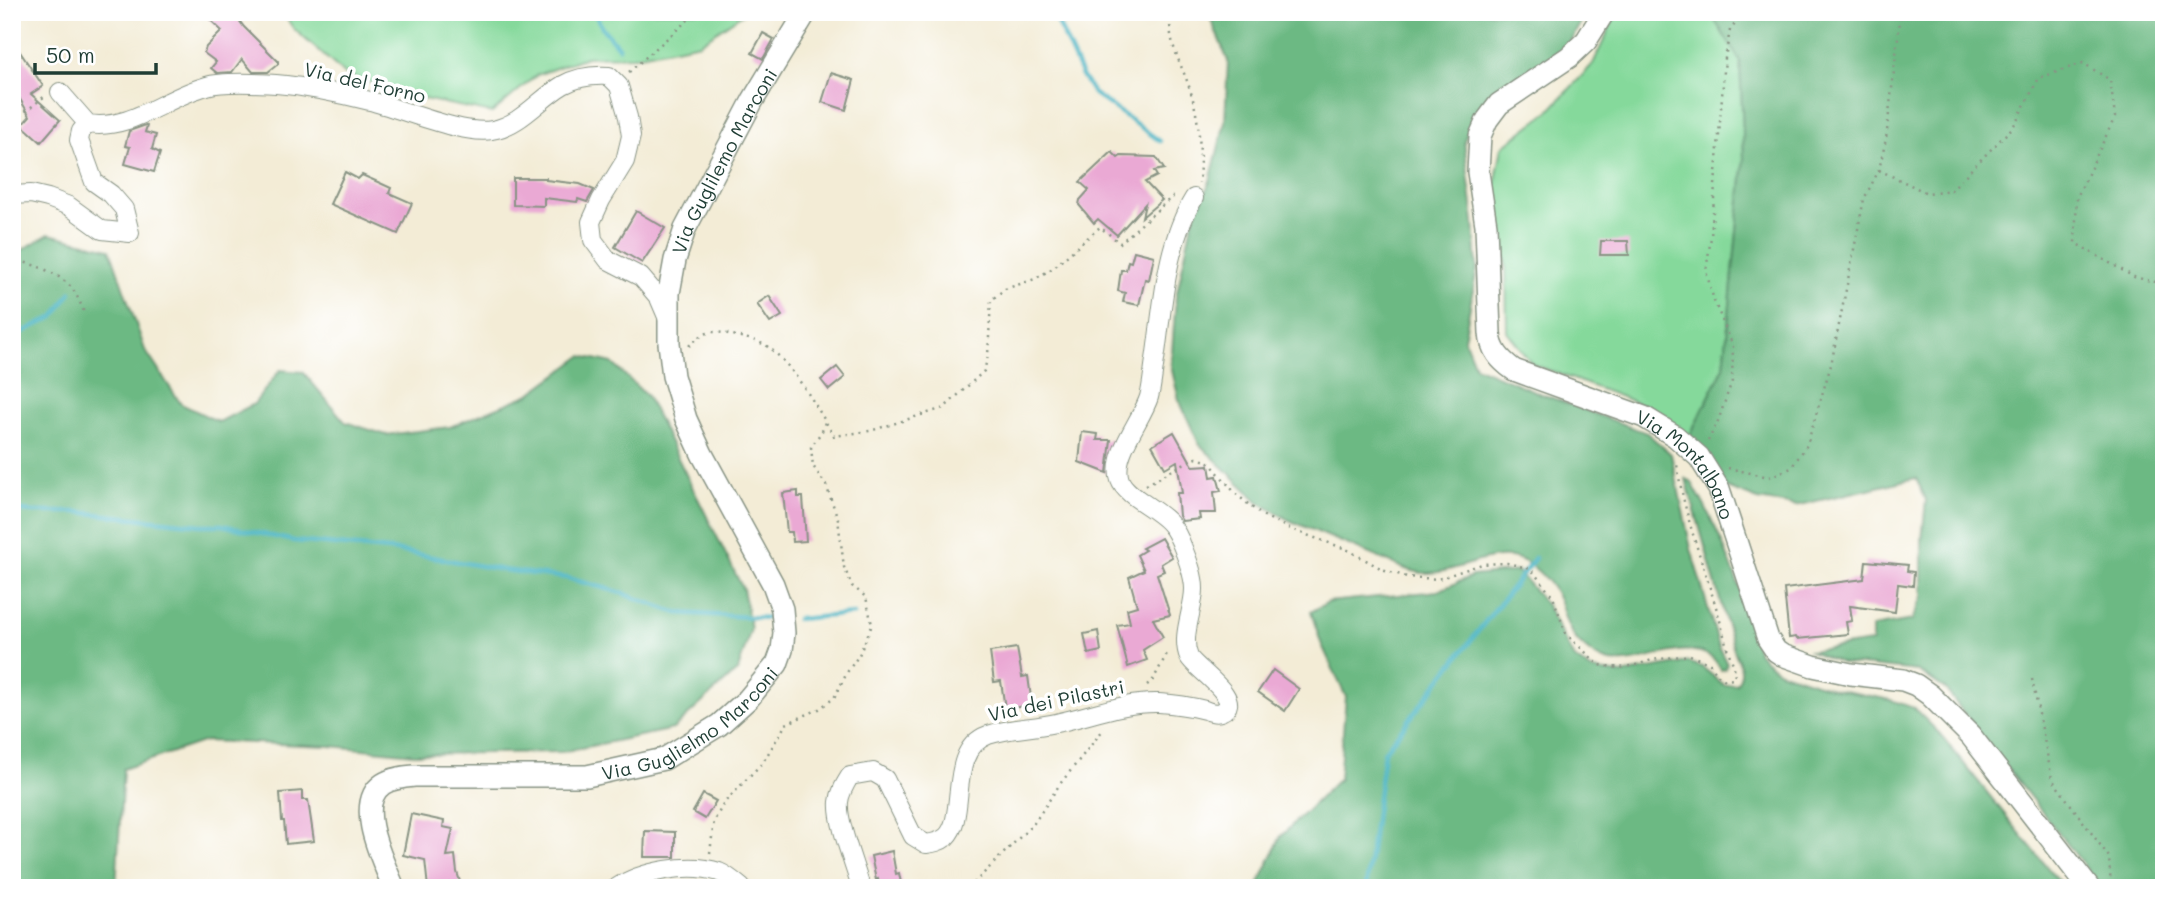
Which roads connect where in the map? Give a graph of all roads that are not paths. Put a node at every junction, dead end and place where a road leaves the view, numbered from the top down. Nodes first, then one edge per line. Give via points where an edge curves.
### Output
1 (806, 12) edge
2 (1604, 12) edge
3 (60, 92) road end
4 (88, 124) junction
5 (12, 195) edge
6 (1194, 198) road end
7 (668, 319) junction
8 (671, 363) joint
9 (394, 888) edge
10 (616, 888) edge
11 (742, 888) edge
12 (861, 888) edge
13 (2089, 888) edge

1 - 7 street, Via Guglilemo Marconi via 685,229 675,260
2 - 13 street, Via Montalbano via 1586,41 1569,57 1499,104 1480,136 1478,172 1486,225 1490,341 1514,370 1644,417 1675,436 1704,464 1719,489 1768,639 1776,651 1813,666 1903,680 1930,695 1971,736
3 - 4 street
4 - 5 street via 79,140 94,182 124,209 130,233 102,230 69,205 48,198
4 - 7 street, Via del Forno via 103,126 129,119 210,85 276,84 368,100 467,130 492,131 520,119 565,84 591,75 609,76 618,86 631,136 625,161 591,222 593,240 608,260 640,277 659,298
6 - 12 street, Via dei Pilastri via 1182,217 1168,268 1149,397 1118,466 1126,490 1170,524 1182,546 1194,589 1189,657 1222,690 1227,706 1217,713 1184,704 1143,702 984,736 974,743 962,768 951,831 935,843 926,844 913,836 885,779 873,772 850,776 839,803
7 - 8 street, Via Guglilemo Marconi
8 - 9 street, Via Guglielmo Marconi via 691,430 782,609 784,633 777,664 719,725 664,759 587,776 415,776 381,785 370,811 372,833
10 - 11 street via 650,874 700,868 721,873

